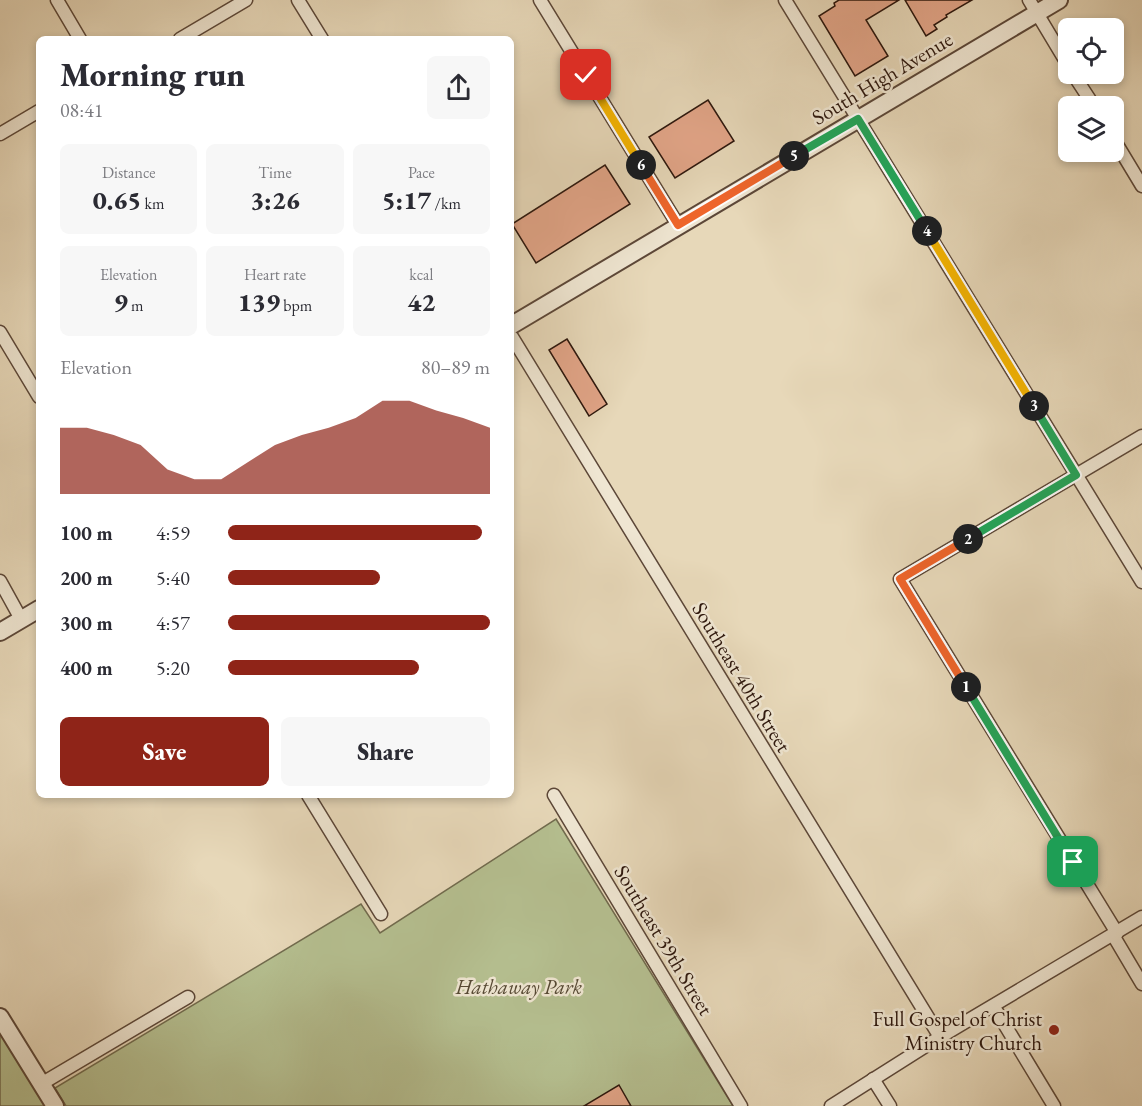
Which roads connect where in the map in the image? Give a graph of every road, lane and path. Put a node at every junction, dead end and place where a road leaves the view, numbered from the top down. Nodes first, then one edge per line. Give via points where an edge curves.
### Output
1 (57, 0) edge
2 (246, 0) edge
3 (298, 0) edge
4 (540, 0) edge
5 (785, 0) edge
6 (1059, 0) edge
7 (1033, 7) edge
8 (78, 36) edge
9 (185, 36) edge
10 (320, 36) edge
11 (1058, 48) edge
12 (36, 113) edge
13 (858, 119) junction
14 (0, 134) edge
15 (1124, 156) edge
16 (1142, 186) edge
17 (678, 225) junction
18 (514, 324) edge
19 (0, 332) edge
20 (514, 340) edge
21 (36, 392) edge
22 (1142, 436) edge
23 (1076, 475) junction
24 (0, 581) edge
25 (1142, 582) edge
26 (36, 611) edge
27 (21, 620) junction
28 (0, 632) edge
29 (554, 795) dead end
30 (310, 798) edge
31 (381, 914) dead end
32 (1142, 917) edge
33 (1115, 934) junction
34 (1142, 984) edge
35 (188, 997) dead end
36 (994, 1007) junction
37 (0, 1017) edge
38 (940, 1037) junction
39 (873, 1079) junction
40 (41, 1084) junction
41 (55, 1106) edge
42 (741, 1106) edge
43 (831, 1106) edge
44 (890, 1106) edge
45 (1054, 1106) edge

1 - 8 street
2 - 9 street
3 - 10 street
4 - 17 street
5 - 13 street
6 - 7 street, South High Avenue
7 - 11 street
7 - 13 street, South High Avenue
12 - 14 street
13 - 17 street, South High Avenue
13 - 23 street
15 - 16 street
17 - 18 street, South High Avenue
19 - 21 street
20 - 38 street, Southeast 40th Street
22 - 23 street
23 - 25 street
23 - 33 street via 900,579
24 - 27 street
26 - 27 street
27 - 28 street
29 - 42 street, Southeast 39th Street
30 - 31 street
32 - 33 street
33 - 34 street
33 - 36 street
35 - 40 street
36 - 38 street
36 - 45 street
37 - 40 street
38 - 39 street
39 - 43 street
39 - 44 street
40 - 41 street

